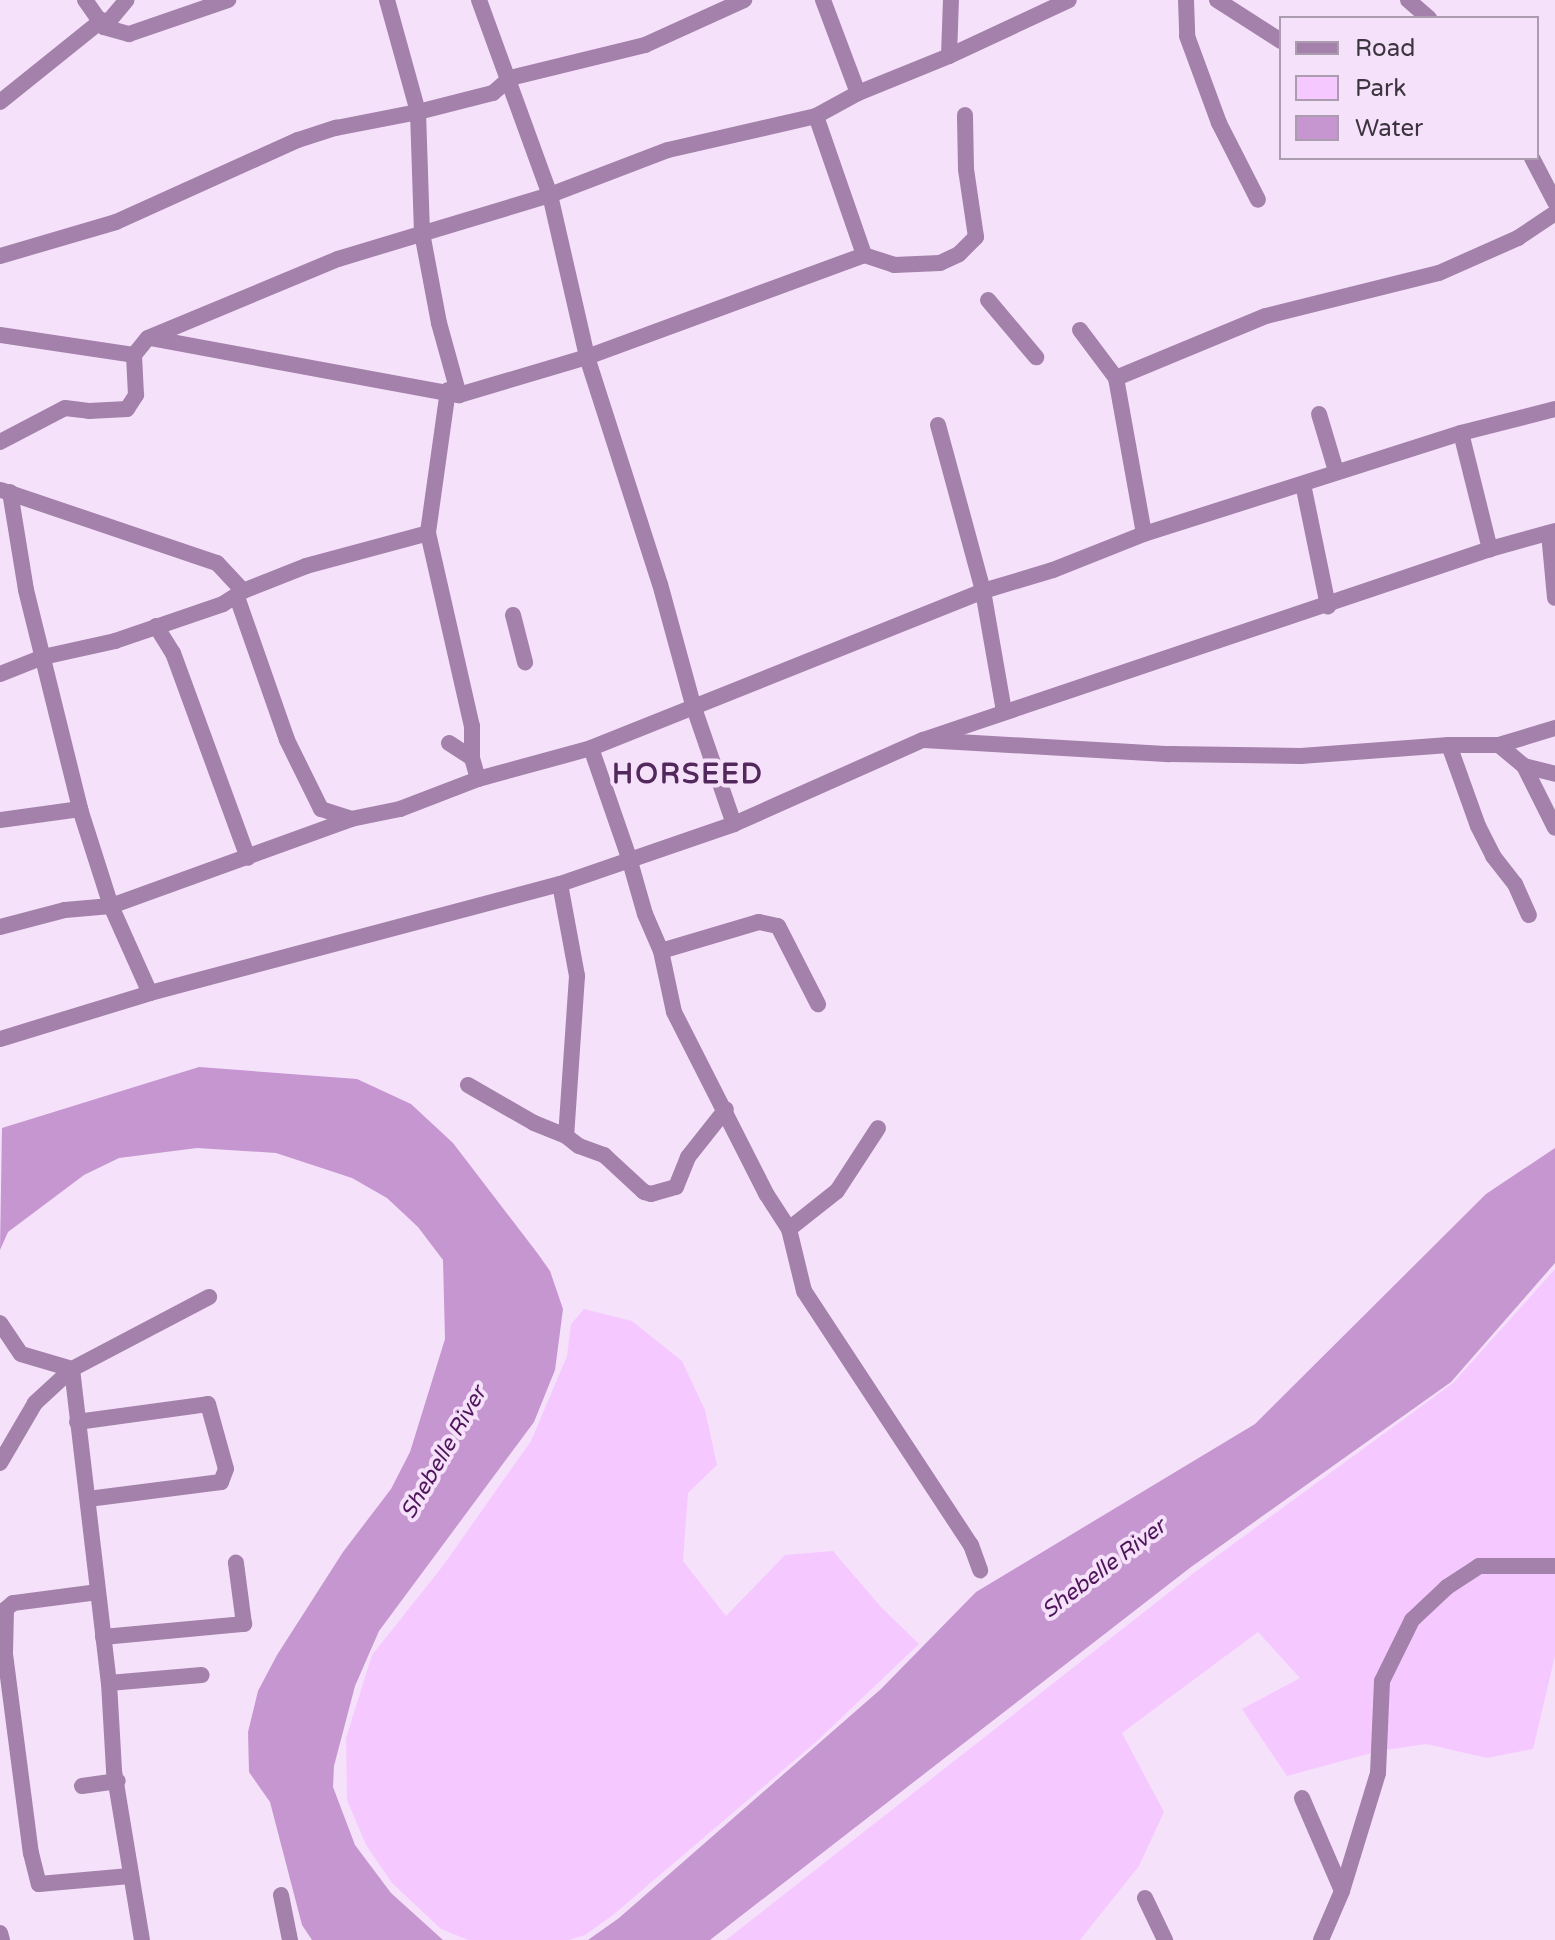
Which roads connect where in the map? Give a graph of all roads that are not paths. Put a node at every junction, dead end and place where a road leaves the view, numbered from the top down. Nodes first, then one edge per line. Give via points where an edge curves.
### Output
1 (85, 0) edge
2 (127, 0) edge
3 (228, 0) edge
4 (387, 0) edge
5 (479, 0) edge
6 (744, 0) edge
7 (823, 0) edge
8 (951, 0) edge
9 (1069, 0) edge
10 (1186, 0) edge
11 (1217, 0) edge
12 (1408, 0) edge
13 (1427, 16) edge
14 (103, 24) junction
15 (1279, 40) edge
16 (949, 56) junction
17 (510, 78) junction
18 (858, 93) junction
19 (0, 102) edge
20 (418, 112) junction
21 (965, 115) dead end
22 (816, 116) junction
23 (1533, 160) edge
24 (550, 195) junction
25 (1258, 200) dead end
26 (1555, 202) edge
27 (1555, 213) edge
28 (422, 233) junction
29 (864, 255) junction
30 (0, 256) edge
31 (988, 300) dead end
32 (1080, 330) dead end
33 (0, 335) edge
34 (148, 338) junction
35 (134, 355) junction
36 (587, 357) junction
37 (1036, 357) dead end
38 (1116, 378) junction
39 (454, 393) junction
40 (1555, 409) edge
41 (1319, 414) dead end
42 (938, 425) dead end
43 (1461, 433) junction
44 (0, 442) edge
45 (1336, 471) junction
46 (1303, 484) junction
47 (5, 491) edge
48 (1552, 532) edge
49 (428, 533) junction
50 (1144, 534) junction
51 (1490, 549) junction
52 (983, 591) junction
53 (240, 594) junction
54 (1555, 598) edge
55 (1328, 606) junction
56 (513, 615) dead end
57 (156, 626) junction
58 (43, 657) junction
59 (525, 662) dead end
60 (0, 674) edge
61 (693, 705) junction
62 (1004, 711) junction
63 (1555, 728) edge
64 (923, 740) junction
65 (449, 743) dead end
66 (1449, 745) junction
67 (1499, 745) junction
68 (591, 748) junction
69 (472, 758) junction
70 (1524, 766) junction
71 (1555, 774) edge
72 (478, 779) junction
73 (80, 809) junction
74 (351, 819) junction
75 (0, 820) edge
76 (734, 824) junction
77 (1555, 828) edge
78 (248, 858) junction
79 (629, 858) junction
80 (560, 884) junction
81 (111, 906) junction
82 (1529, 915) dead end
83 (0, 927) edge
84 (661, 951) junction
85 (150, 993) junction
86 (818, 1004) dead end
87 (0, 1039) edge
88 (468, 1085) dead end
89 (726, 1109) junction
90 (878, 1128) dead end
91 (566, 1136) junction
92 (789, 1229) junction
93 (209, 1297) dead end
94 (0, 1323) edge
95 (72, 1369) junction
96 (77, 1422) junction
97 (0, 1463) edge
98 (88, 1499) junction
99 (236, 1563) dead end
100 (1555, 1566) edge
101 (980, 1570) dead end
102 (98, 1592) junction
103 (103, 1637) junction
104 (202, 1675) dead end
105 (109, 1683) junction
106 (118, 1781) junction
107 (82, 1786) dead end
108 (1302, 1798) dead end
109 (130, 1876) junction
110 (1342, 1891) junction
111 (281, 1895) dead end
112 (1145, 1898) dead end
113 (0, 1933) edge
114 (2, 1940) edge
115 (142, 1940) edge
116 (290, 1940) edge
117 (1165, 1940) edge
118 (1321, 1940) edge

1 - 14 street
2 - 14 street
3 - 14 street via 129,34
4 - 20 street
5 - 17 street
6 - 17 street via 645,45
7 - 18 street
8 - 16 street
9 - 16 street
10 - 25 street via 1187,36 1219,123
11 - 15 street
12 - 13 street
14 - 19 street
16 - 18 street
17 - 20 street via 493,93
17 - 24 street
18 - 22 street
20 - 28 street
20 - 30 street via 298,140 116,222
21 - 29 street via 976,237 940,263 894,265
22 - 24 street via 668,150
22 - 29 street
23 - 26 street
24 - 28 street
24 - 36 street
27 - 38 street via 1518,238 1439,273 1266,316
28 - 34 street via 338,259
28 - 39 street
29 - 36 street
31 - 37 street
32 - 38 street
33 - 35 street
34 - 35 street
34 - 39 street
35 - 44 street via 136,395 127,409 65,408
36 - 39 street
36 - 61 street
38 - 50 street
39 - 49 street
40 - 43 street
41 - 45 street
42 - 52 street
43 - 45 street
43 - 51 street
45 - 46 street
46 - 50 street
46 - 55 street
47 - 53 street via 217,563
47 - 58 street
48 - 51 street
48 - 54 street
49 - 53 street via 306,566
49 - 69 street via 472,726
50 - 52 street
51 - 55 street
52 - 61 street
52 - 62 street
53 - 57 street
53 - 74 street via 287,740 321,809
55 - 62 street
56 - 59 street
57 - 58 street
57 - 78 street via 173,653
58 - 60 street
58 - 73 street
61 - 68 street
61 - 76 street
62 - 64 street
63 - 67 street
64 - 66 street via 1301,756
64 - 76 street
65 - 69 street
66 - 67 street
66 - 82 street via 1478,826
67 - 70 street
68 - 72 street
68 - 79 street
69 - 72 street
70 - 71 street
70 - 77 street
72 - 74 street via 400,809
73 - 75 street
73 - 81 street
74 - 78 street
76 - 79 street
78 - 81 street
79 - 80 street
79 - 84 street
80 - 85 street
80 - 91 street via 577,976
81 - 83 street via 65,910
81 - 85 street
84 - 86 street via 759,922 778,926
84 - 89 street via 674,1012
85 - 87 street
88 - 91 street
89 - 91 street via 688,1157 676,1187 651,1194 604,1155
89 - 92 street
90 - 92 street via 837,1191
92 - 101 street via 804,1291 971,1545
93 - 95 street
94 - 95 street via 21,1354
95 - 96 street
95 - 97 street via 35,1403
96 - 98 street
96 - 98 street via 208,1404 226,1469 221,1482
98 - 102 street
99 - 103 street via 244,1624
100 - 110 street via 1479,1566 1412,1620 1382,1681 1378,1773
102 - 103 street
102 - 109 street via 13,1603 6,1609 5,1654 39,1884
103 - 105 street
104 - 105 street
105 - 106 street
106 - 107 street
106 - 109 street
108 - 110 street
109 - 115 street
110 - 118 street
111 - 116 street
112 - 117 street
113 - 114 street

